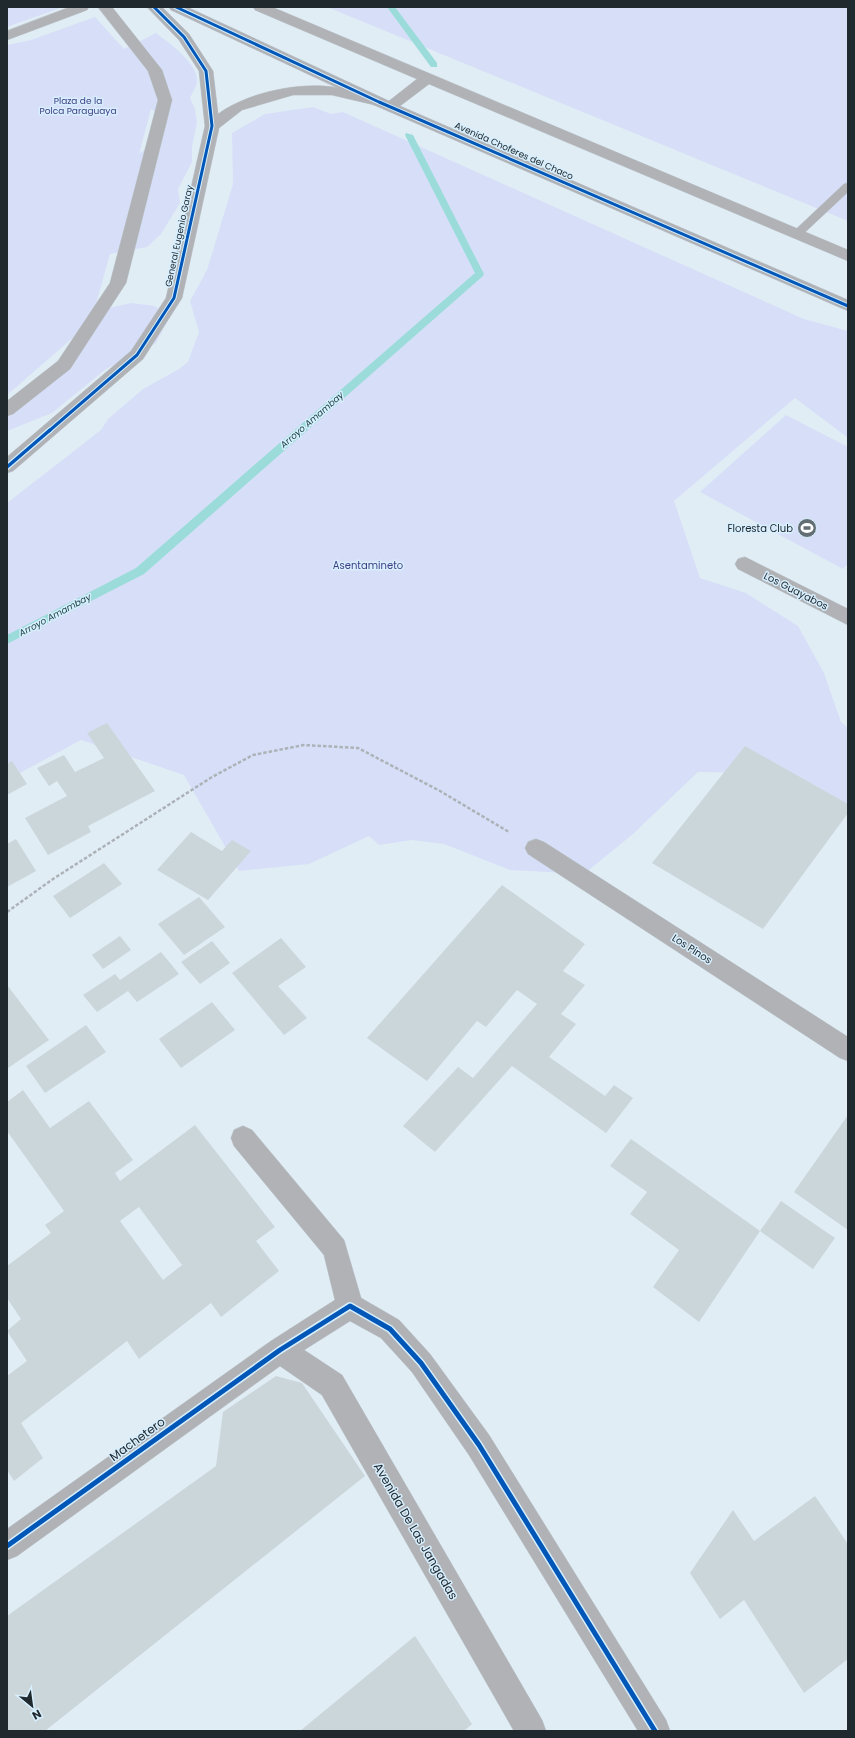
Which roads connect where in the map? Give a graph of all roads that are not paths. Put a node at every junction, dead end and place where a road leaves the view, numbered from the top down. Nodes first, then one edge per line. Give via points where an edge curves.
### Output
1 (82, 7) edge
2 (154, 7) edge
3 (176, 7) edge
4 (260, 7) edge
5 (110, 13) edge
6 (7, 36) edge
7 (426, 79) junction
8 (385, 104) junction
9 (212, 126) junction
10 (848, 186) edge
11 (797, 234) junction
12 (848, 256) edge
13 (848, 306) edge
14 (7, 410) edge
15 (7, 467) edge
16 (745, 564) dead end
17 (848, 618) edge
18 (536, 848) road end
19 (848, 1050) edge
20 (243, 1138) dead end
21 (350, 1306) junction
22 (280, 1350) junction
23 (7, 1546) edge
24 (531, 1731) edge
25 (655, 1731) edge

1 - 6 street
2 - 9 street, General Eugenio Garay via 184,37 206,71
3 - 8 street, Avenida Choferes del Chaco
4 - 7 street
5 - 14 street via 155,70 165,100 118,283 64,365
7 - 8 street
7 - 11 street
8 - 9 street via 332,91 293,91 237,107
8 - 13 street, Avenida Choferes del Chaco
9 - 15 street, General Eugenio Garay via 174,298 137,355
10 - 11 lane
11 - 12 street
16 - 17 street, Los Guayabos
18 - 19 street, Los Pinos
20 - 21 street via 335,1249
21 - 22 street, Machetero
21 - 25 street via 390,1329 421,1363 480,1445
22 - 23 street, Machetero
22 - 24 street, Avenida De Las Jangadas via 332,1385

